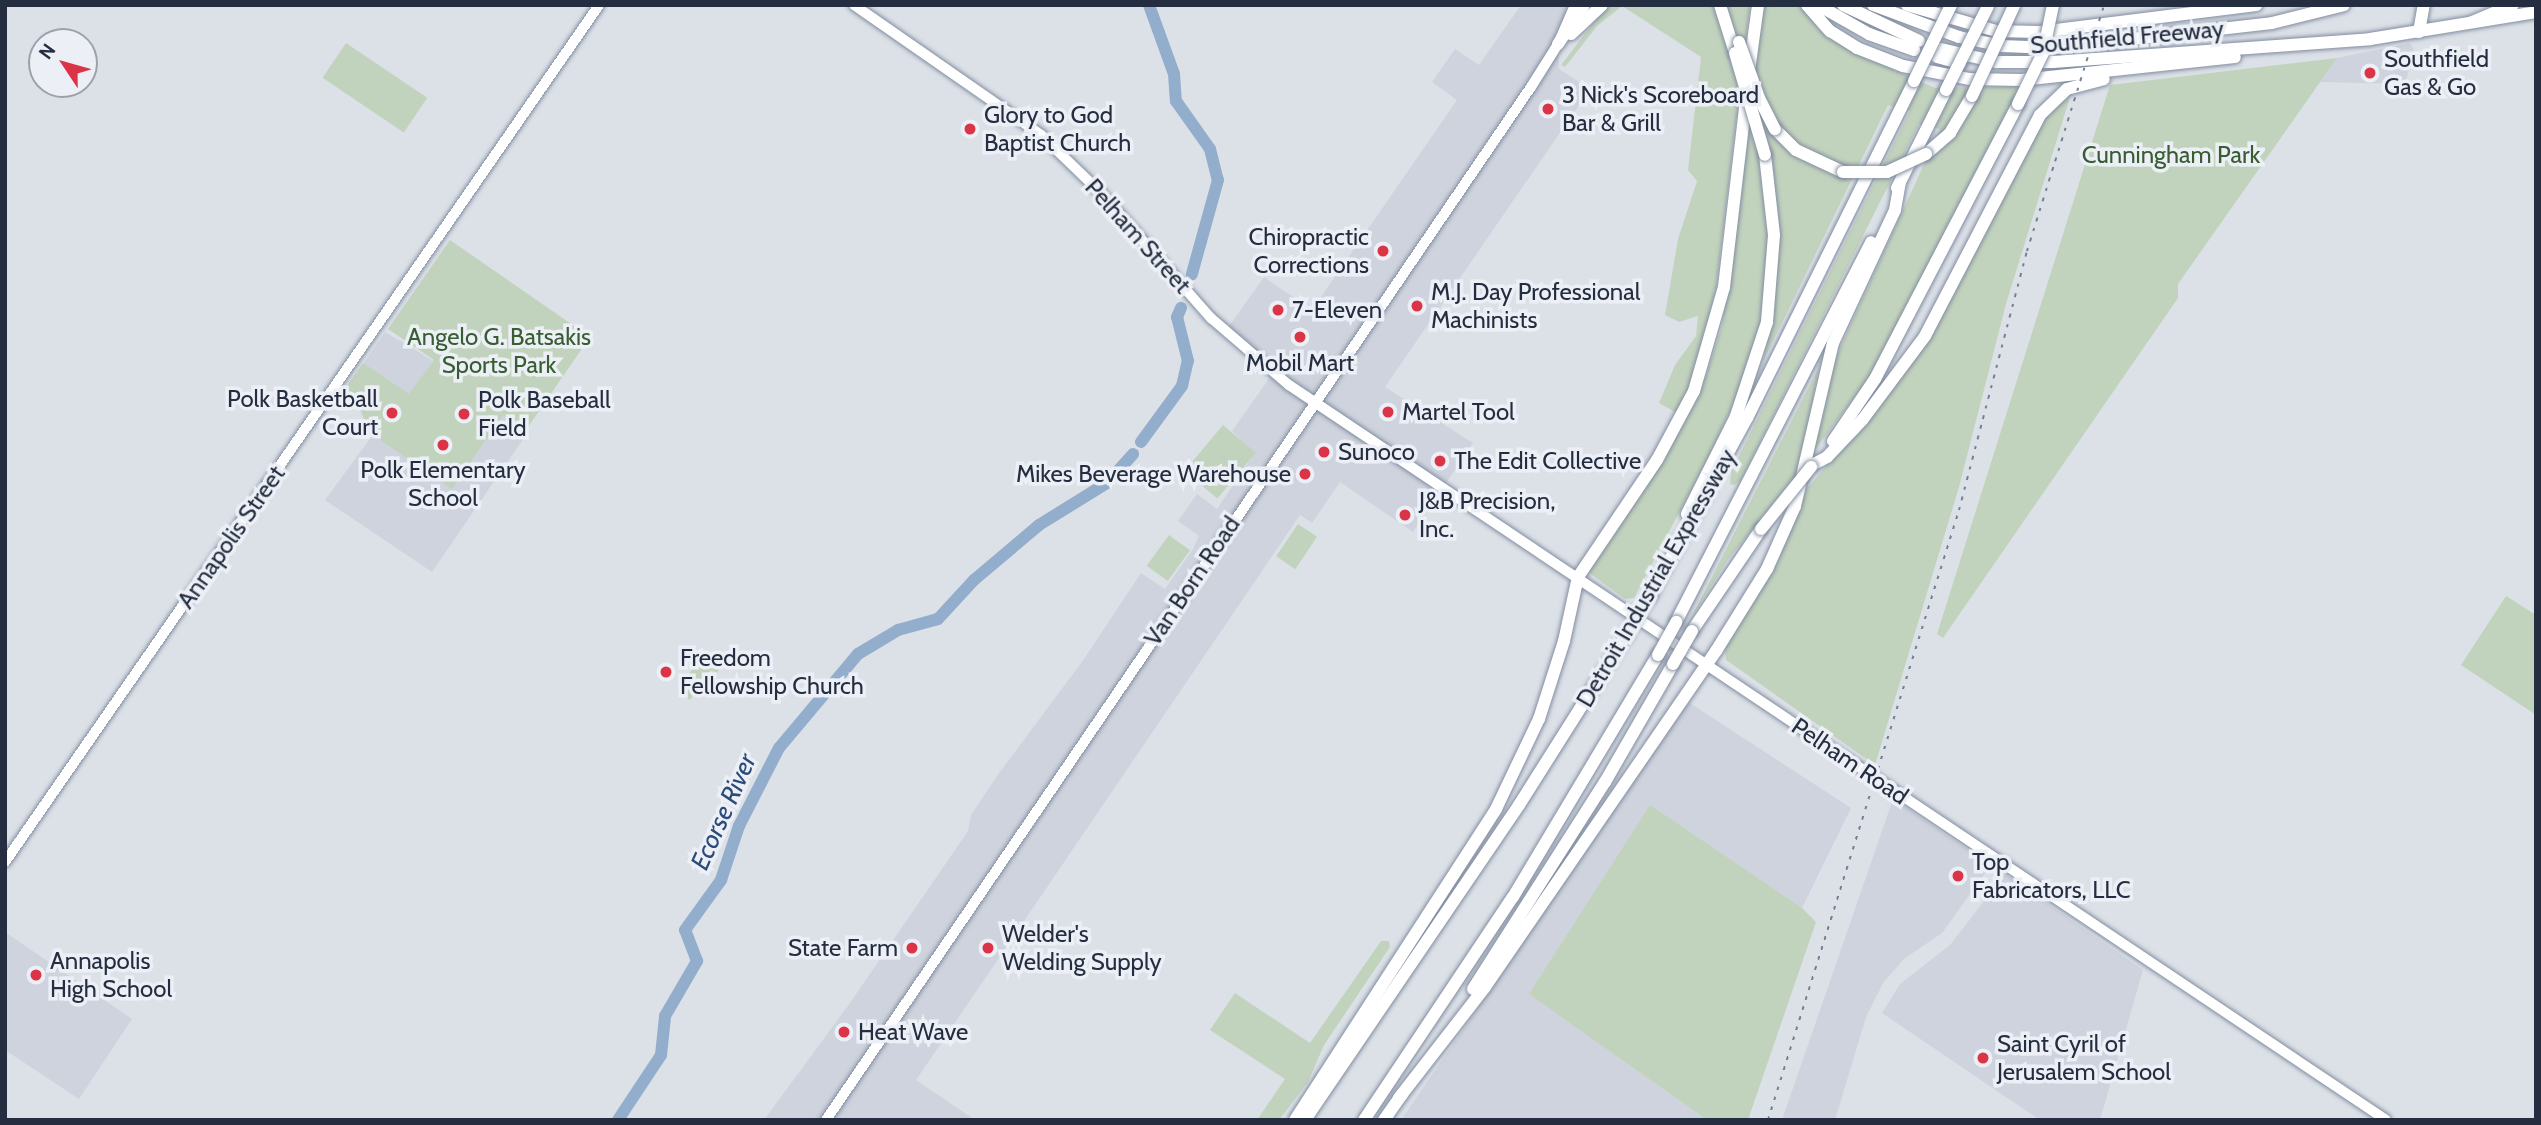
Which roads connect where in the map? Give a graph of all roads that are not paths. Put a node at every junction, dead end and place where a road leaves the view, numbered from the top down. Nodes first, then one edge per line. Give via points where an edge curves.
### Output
1 (598, 5) edge
2 (853, 5) edge
3 (1575, 5) edge
4 (1584, 5) edge
5 (1593, 5) edge
6 (1602, 5) edge
7 (1720, 5) edge
8 (1726, 5) edge
9 (1758, 5) edge
10 (1843, 5) edge
11 (1873, 5) edge
12 (1907, 5) edge
13 (1918, 5) edge
14 (1941, 5) edge
15 (1951, 5) edge
16 (1988, 5) edge
17 (2014, 5) edge
18 (2053, 5) edge
19 (2254, 5) edge
20 (2343, 5) edge
21 (2424, 5) edge
22 (2512, 5) edge
23 (1811, 7) edge
24 (2536, 12) edge
25 (2466, 26) junction
26 (2010, 30) junction
27 (2419, 32) junction
28 (1571, 35) junction
29 (2370, 39) junction
30 (1558, 44) junction
31 (1927, 51) junction
32 (2170, 67) junction
33 (1900, 183) junction
34 (1314, 402) junction
35 (1813, 466) junction
36 (1578, 577) junction
37 (1653, 590) junction
38 (1707, 663) junction
39 (5, 862) edge
40 (1399, 1098) junction
41 (826, 1120) edge
42 (1295, 1120) edge
43 (1306, 1120) edge
44 (1364, 1120) edge
45 (1384, 1120) edge
46 (2386, 1120) edge

1 - 39 main road, Annapolis Street
2 - 34 main road, Pelham Street via 1041,135 1101,193 1225,332
3 - 30 main road, Van Born Road
4 - 30 highway
5 - 28 main road, Van Born Road
6 - 28 highway
7 - 37 highway, bridge via 1765,155 1774,248 1770,303 1758,357 1730,427
8 - 17 highway, bridge via 1775,129 1796,150 1832,170 1863,174 1916,161 1950,133
9 - 36 highway via 1724,286 1709,351 1679,424
10 - 31 highway
11 - 20 highway, Southfield Freeway via 1959,37 2002,46 2053,48 2273,23
12 - 26 highway via 1964,24
13 - 26 highway
14 - 31 highway, bridge
15 - 31 highway, Detroit Industrial Expressway, bridge
16 - 33 highway, Detroit Industrial Expressway, bridge
18 - 35 highway, bridge via 2046,45 2018,104 1875,379
19 - 26 highway via 2094,28
21 - 27 highway
22 - 25 highway via 2486,13
23 - 31 highway via 1869,34
23 - 32 highway via 1830,31 1857,48 1944,75 1997,81
24 - 25 highway
25 - 27 highway
27 - 29 highway
28 - 30 main road, Van Born Road
29 - 31 highway, Southfield Freeway via 1975,66
29 - 32 highway via 2357,46
30 - 34 main road, Van Born Road
31 - 37 highway, Detroit Industrial Expressway, bridge via 1747,418
32 - 35 highway via 2077,85 2048,105 1925,336 1863,419
33 - 38 highway via 1895,210 1823,375 1786,531
33 - 44 highway, Detroit Industrial Expressway, bridge via 1658,655 1513,897
34 - 36 main road, Pelham Road
34 - 41 main road, Van Born Road
35 - 40 highway, bridge via 1761,529 1692,631 1552,867
36 - 38 main road, Pelham Road
36 - 42 highway via 1549,690 1514,776
37 - 43 highway, Detroit Industrial Expressway, bridge via 1519,805
38 - 40 highway via 1485,987
38 - 46 main road, Pelham Road
40 - 45 highway

